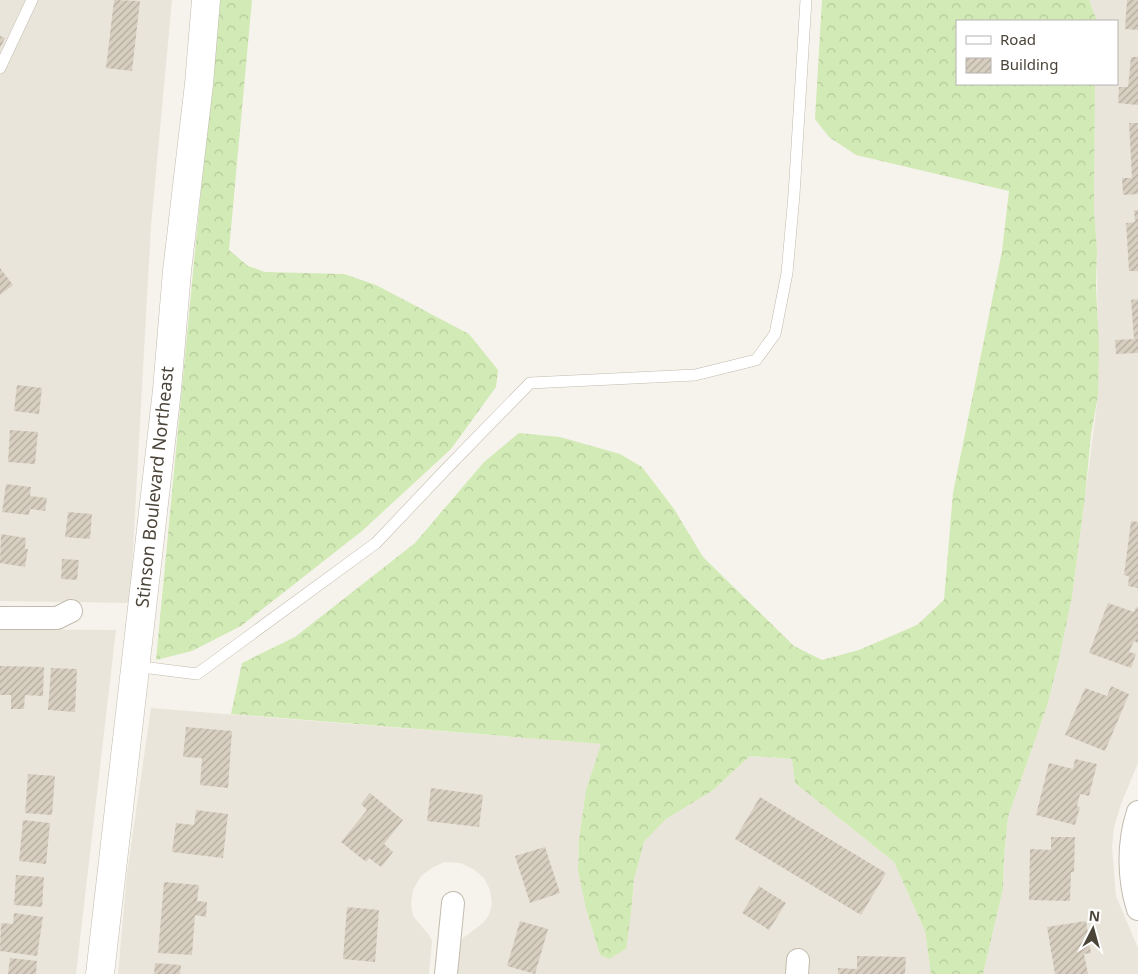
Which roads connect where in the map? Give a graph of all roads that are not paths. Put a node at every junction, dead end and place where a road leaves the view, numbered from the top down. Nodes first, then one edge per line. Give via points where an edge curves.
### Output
1 (32, 0) edge
2 (206, 0) edge
3 (806, 0) edge
4 (0, 68) edge
5 (71, 611) dead end
6 (0, 618) edge
7 (134, 666) junction
8 (1138, 812) edge
9 (453, 903) dead end
10 (1138, 908) edge
11 (100, 974) edge
12 (446, 974) edge

1 - 4 lane
2 - 7 street, Stinson Boulevard Northeast via 167,390
3 - 7 lane via 787,273 776,334 756,360 695,375 530,383 376,543 197,674
5 - 6 street via 57,618
7 - 11 street, Stinson Boulevard Northeast
8 - 10 street via 1131,842 1131,872
9 - 12 street

